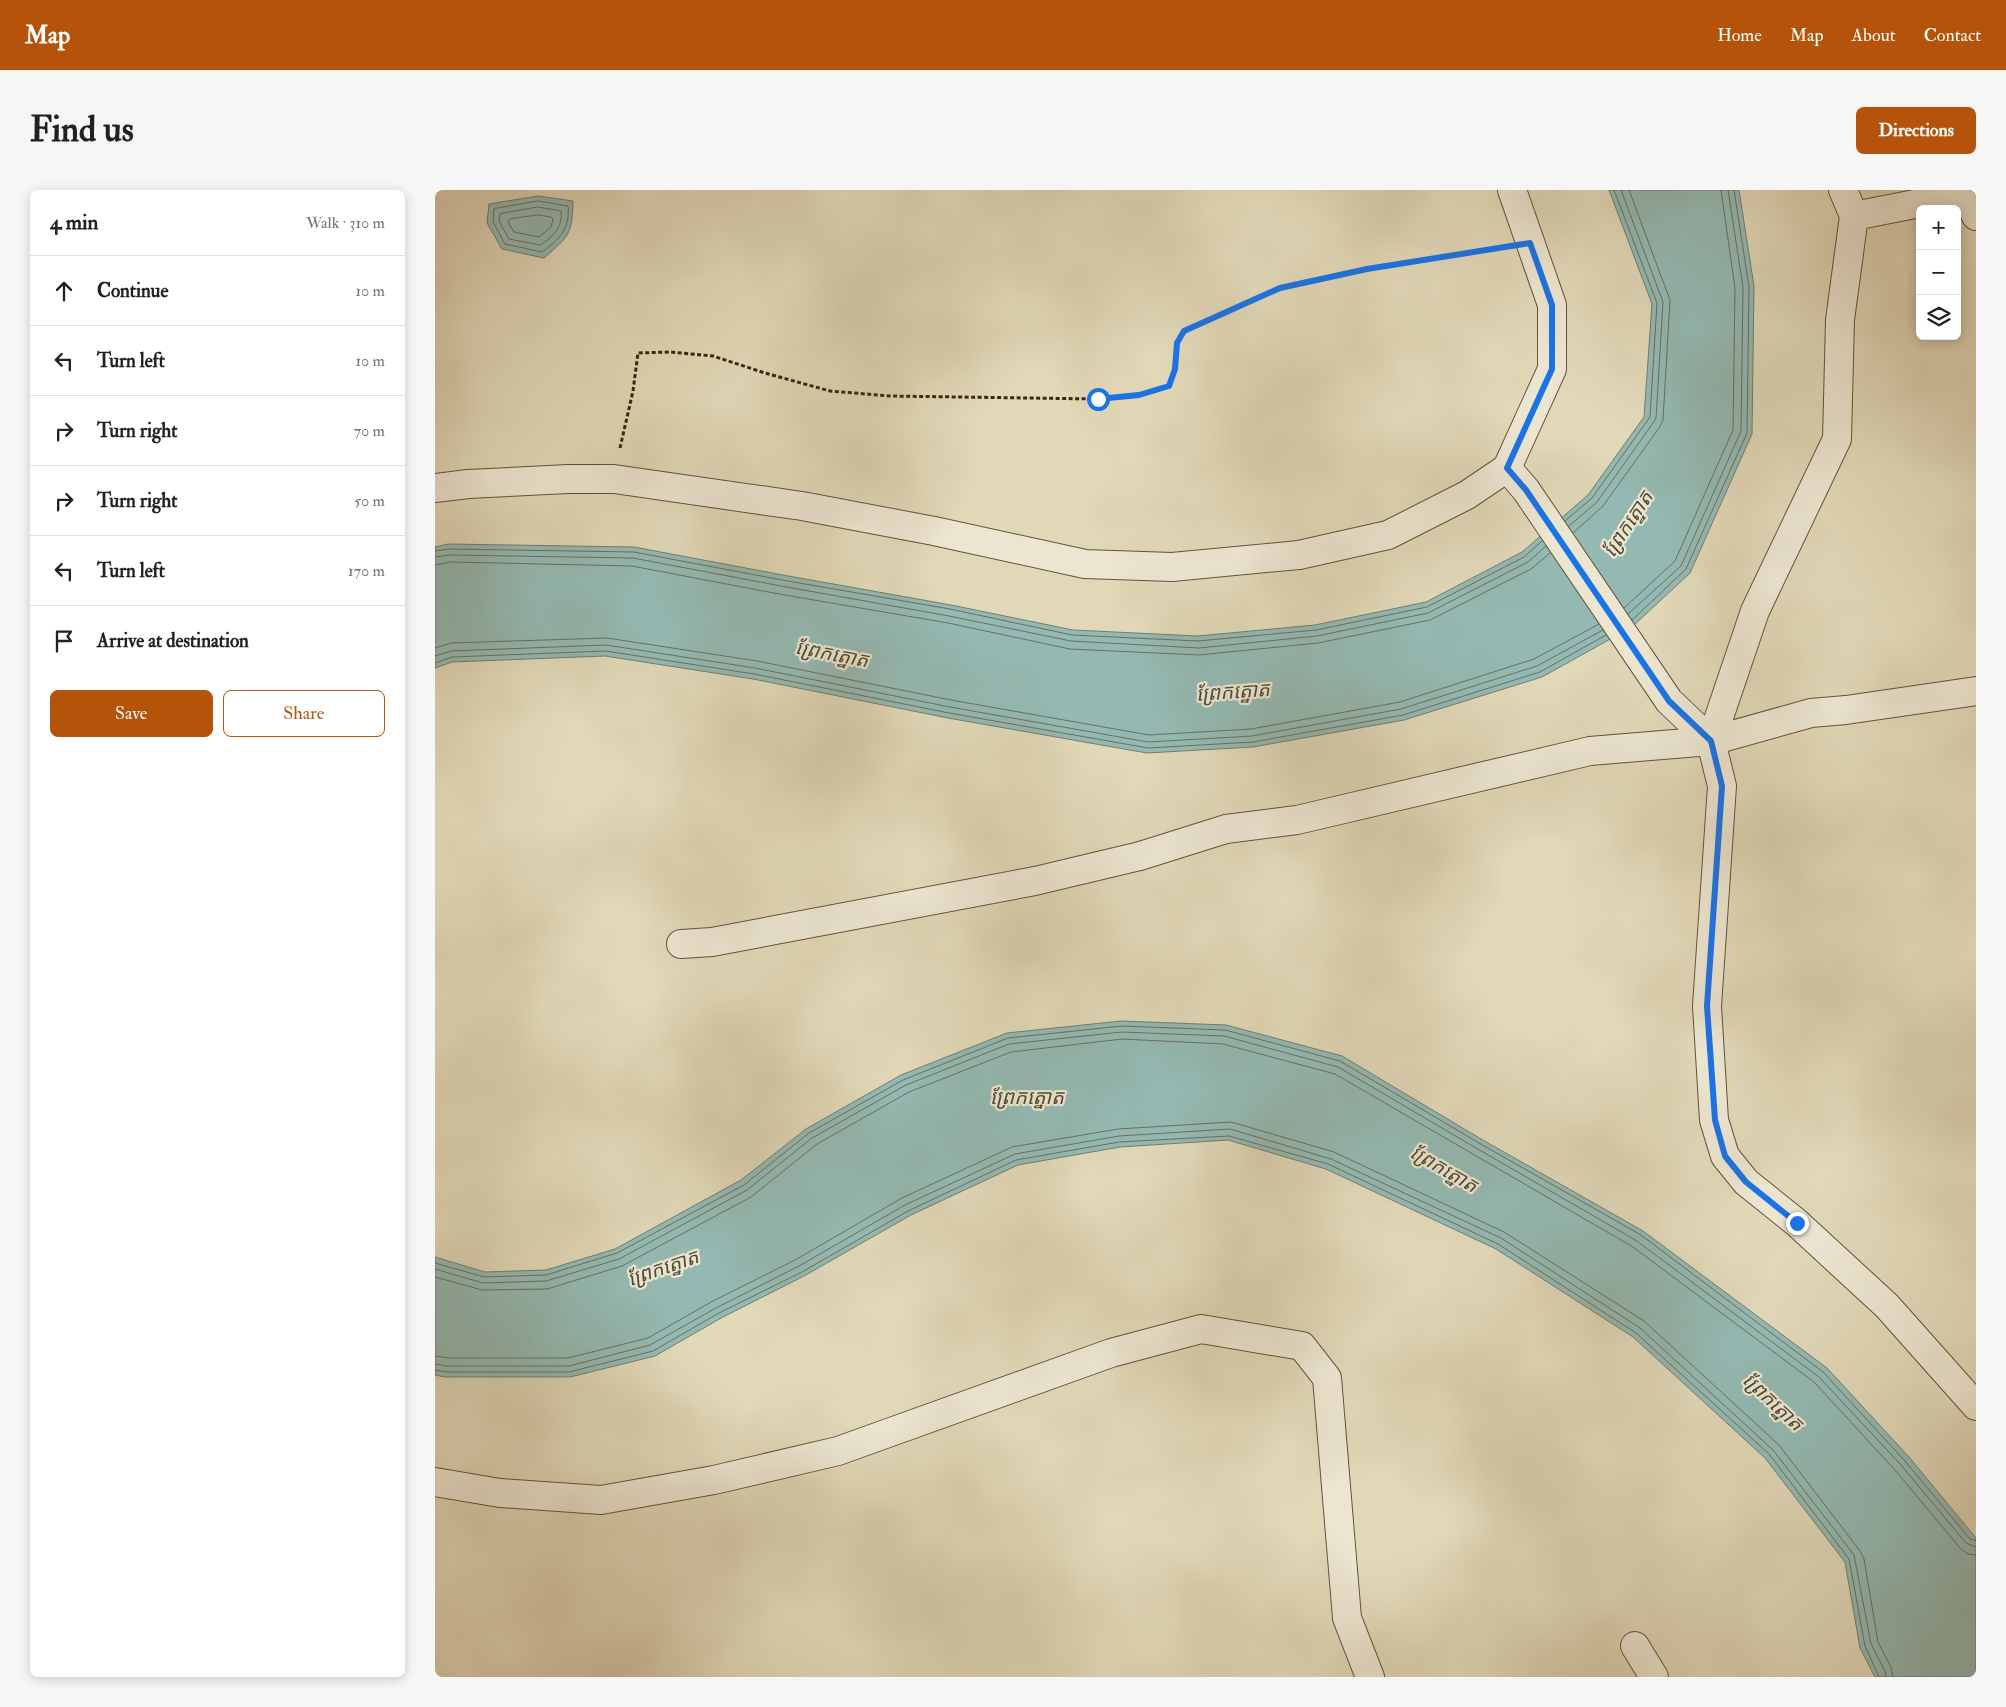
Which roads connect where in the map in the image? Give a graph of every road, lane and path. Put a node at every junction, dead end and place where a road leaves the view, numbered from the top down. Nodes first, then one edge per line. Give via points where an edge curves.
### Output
1 (1512, 190) edge
2 (1843, 190) edge
3 (1973, 201) edge
4 (1854, 216) junction
5 (1530, 243) junction
6 (1507, 468) junction
7 (614, 479) junction
8 (435, 488) edge
9 (1976, 691) edge
10 (1711, 741) junction
11 (681, 944) dead end
12 (1976, 1406) edge
13 (435, 1482) edge
14 (1635, 1646) dead end
15 (1370, 1677) edge
16 (1654, 1677) edge

1 - 5 street
2 - 4 street
3 - 4 street
4 - 10 street via 1840,320 1837,439 1755,611
5 - 6 street via 1552,305 1552,369
5 - 7 path via 1367,269 1280,288 1184,331 1177,343 1175,369 1169,386 1139,395 1098,399 890,396 830,391 713,356 638,353
6 - 7 street via 1467,495 1388,535 1299,555 1172,567 1085,564 802,506
6 - 10 street via 1526,490 1669,701
7 - 8 street
9 - 10 street via 1811,713
10 - 11 street via 1590,751 1297,820 1226,829 1140,856 1035,881 712,942
10 - 12 street via 1722,786 1707,1006 1715,1120 1725,1156 1746,1182 1797,1223 1887,1306
13 - 15 street via 500,1493 601,1500 714,1480 838,1451 1111,1353 1201,1329 1302,1346 1327,1378 1347,1618
14 - 16 street

